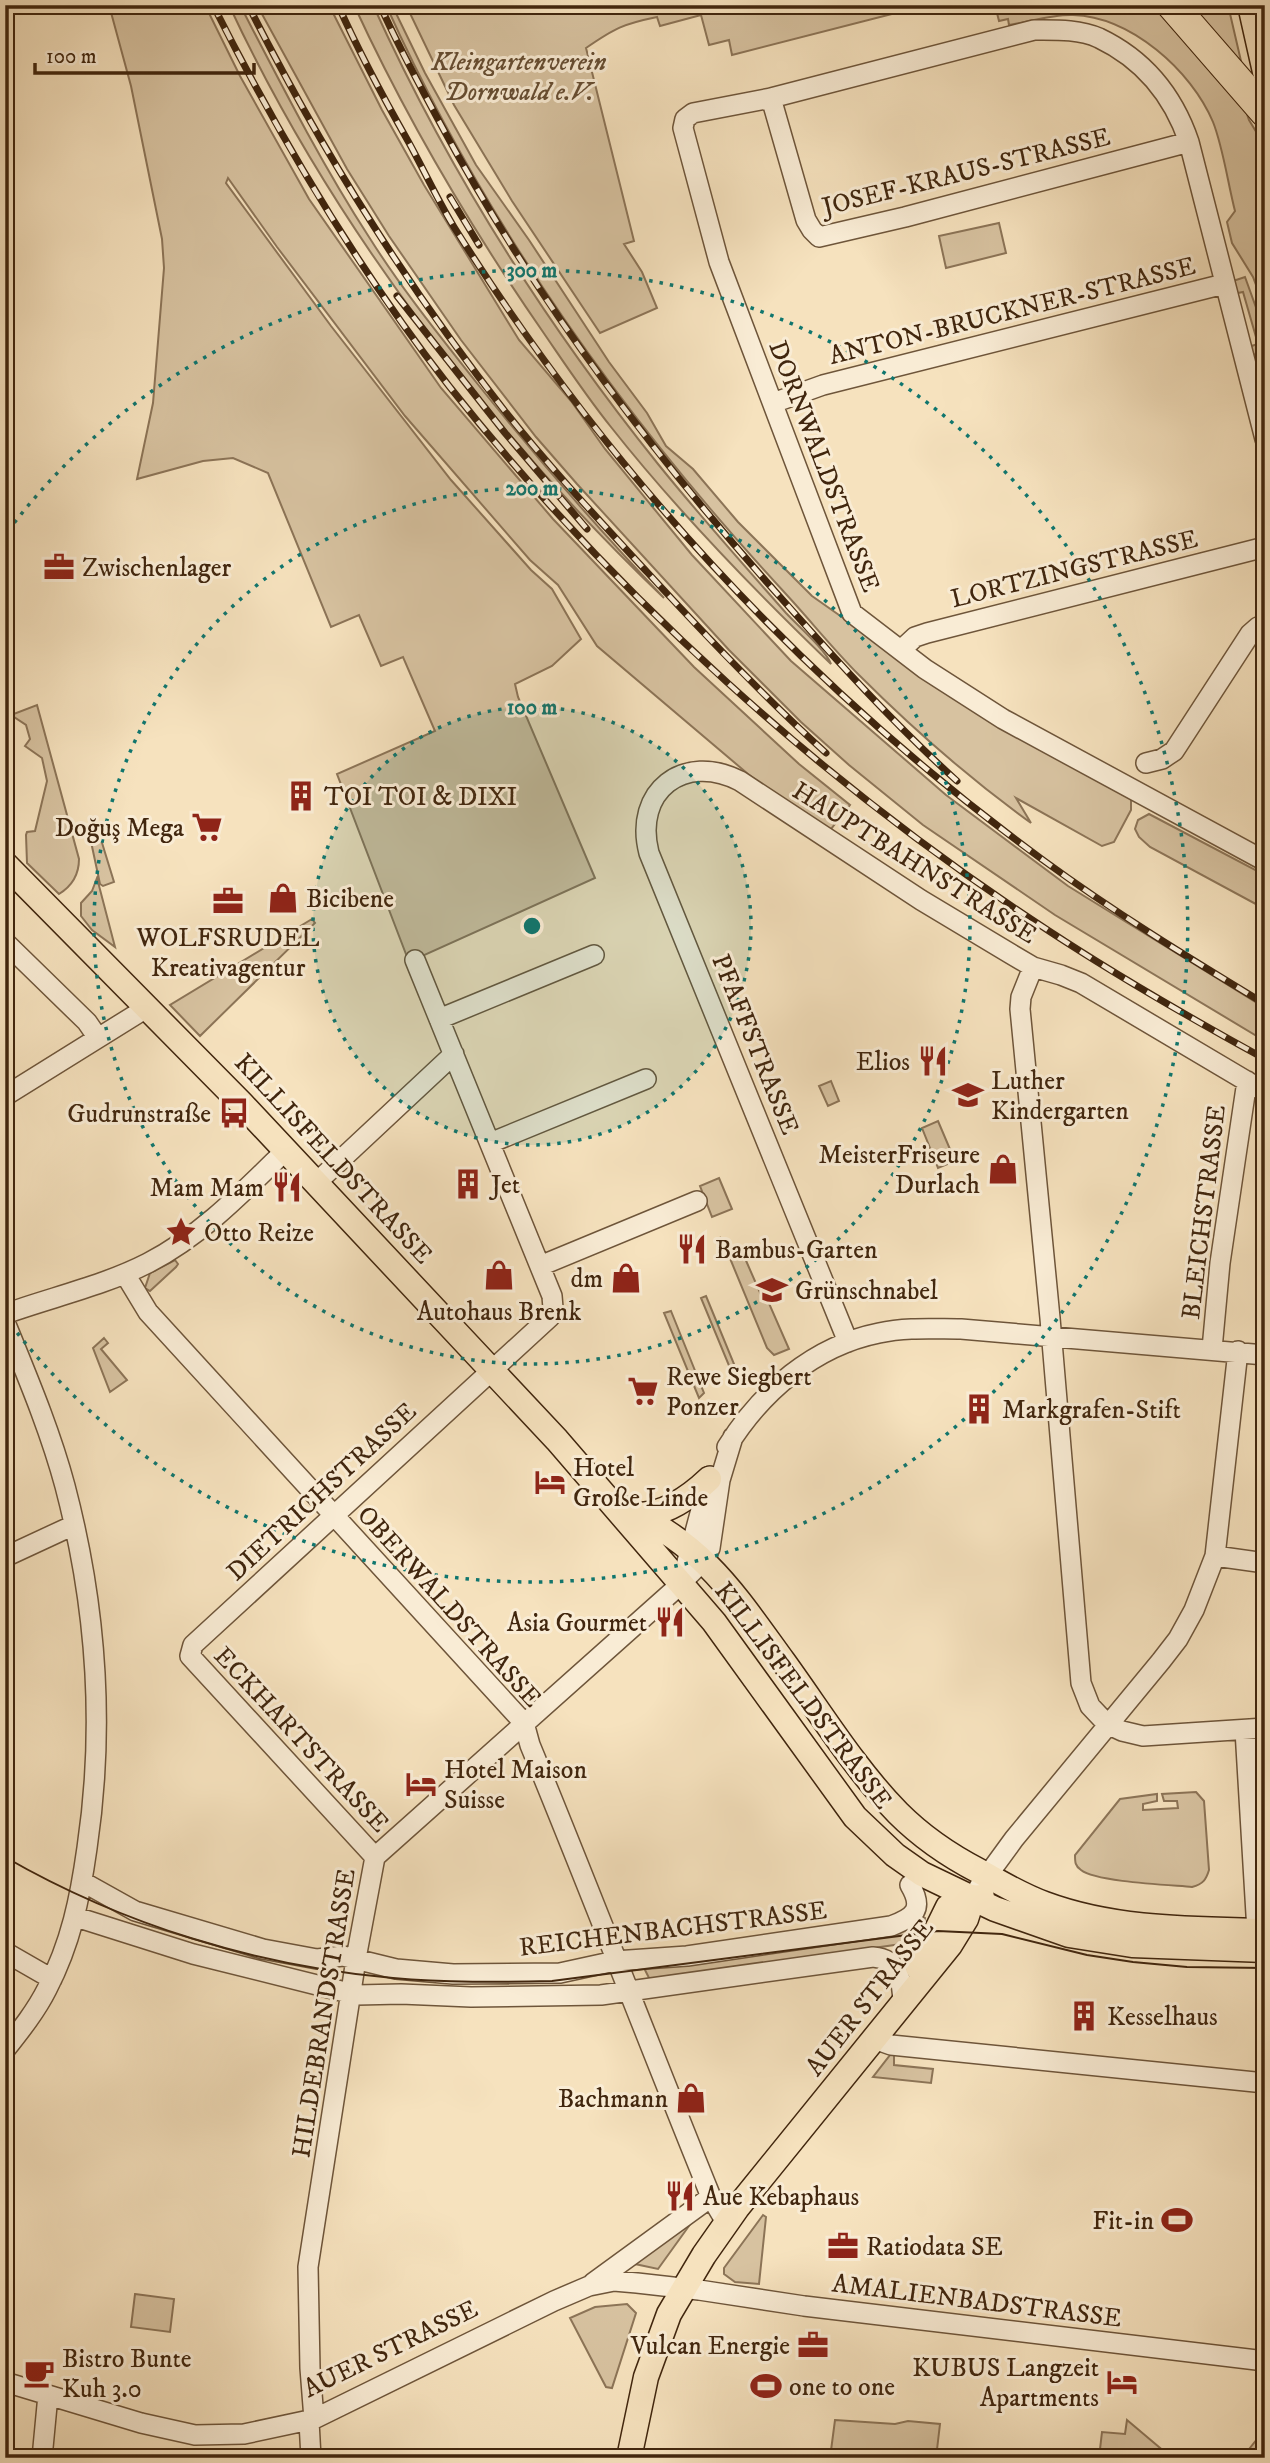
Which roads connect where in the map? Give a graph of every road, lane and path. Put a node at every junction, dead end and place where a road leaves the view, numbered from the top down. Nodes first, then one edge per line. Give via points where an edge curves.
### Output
1 (1171, 5) edge
2 (1250, 5) edge
3 (1265, 72) edge
4 (771, 97) junction
5 (1265, 112) edge
6 (1189, 142) junction
7 (1224, 284) junction
8 (773, 403) junction
9 (1261, 411) edge
10 (1265, 439) edge
11 (1265, 547) edge
12 (1265, 625) edge
13 (901, 649) junction
14 (1146, 763) dead end
15 (681, 775) joint
16 (1263, 856) edge
17 (5, 864) edge
18 (5, 942) edge
19 (594, 955) dead end
20 (415, 960) dead end
21 (1033, 967) junction
22 (148, 1007) junction
23 (439, 1019) junction
24 (98, 1038) junction
25 (453, 1054) junction
26 (646, 1079) dead end
27 (1247, 1081) junction
28 (1265, 1092) edge
29 (5, 1096) edge
30 (490, 1143) junction
31 (286, 1150) junction
32 (316, 1183) junction
33 (696, 1201) dead end
34 (540, 1266) junction
35 (125, 1273) junction
36 (5, 1314) edge
37 (5, 1322) edge
38 (1051, 1335) junction
39 (848, 1342) junction
40 (1212, 1349) junction
41 (1238, 1351) junction
42 (1265, 1354) edge
43 (493, 1369) junction
44 (733, 1437) junction
45 (709, 1479) junction
46 (610, 1501) junction
47 (639, 1515) junction
48 (333, 1516) junction
49 (74, 1525) junction
50 (697, 1554) junction
51 (1215, 1556) junction
52 (5, 1557) edge
53 (1265, 1563) edge
54 (681, 1583) junction
55 (190, 1656) joint
56 (524, 1723) junction
57 (1107, 1724) junction
58 (1255, 1729) edge
59 (855, 1817) junction
60 (375, 1857) junction
61 (986, 1875) junction
62 (83, 1882) junction
63 (910, 1885) junction
64 (973, 1897) junction
65 (945, 1911) junction
66 (76, 1917) junction
67 (1126, 1931) junction
68 (1262, 1937) edge
69 (5, 1952) edge
70 (356, 1958) junction
71 (615, 1961) junction
72 (52, 1979) junction
73 (628, 1993) junction
74 (351, 1994) junction
75 (902, 2003) junction
76 (874, 2039) junction
77 (5, 2050) edge
78 (1265, 2083) edge
79 (711, 2197) junction
80 (726, 2222) junction
81 (589, 2286) junction
82 (684, 2288) junction
83 (1265, 2361) edge
84 (5, 2382) edge
85 (48, 2395) junction
86 (312, 2420) junction
87 (41, 2458) edge
88 (310, 2458) edge
89 (629, 2458) edge

1 - 5 highway
2 - 3 main road
4 - 6 street via 1034,30 1075,32 1098,38 1152,76 1179,114
4 - 6 street, JOSEF-KRAUS-STRASSE via 807,220 819,237
4 - 8 street, DORNWALDSTRASSE via 693,113 683,128 719,262
6 - 7 street
7 - 8 street, ANTON-BRUCKNER-STRASSE via 823,385
7 - 9 street
8 - 13 street, DORNWALDSTRASSE via 852,613
9 - 10 street
11 - 13 street, LORTZINGSTRASSE via 927,633
12 - 14 street via 1250,634 1174,751
13 - 16 street, DORNWALDSTRASSE via 1003,719
15 - 21 street, HAUPTBAHNSTRASSE via 711,770 740,781
15 - 39 street, PFAFFSTRASSE via 650,804 645,821 649,853
17 - 22 main road, KILLISFELDSTRASSE
18 - 24 street via 88,1022
19 - 23 street
20 - 23 street, DIETRICHSTRASSE
21 - 27 street, HAUPTBAHNSTRASSE via 1081,983
21 - 38 street via 1020,1009
22 - 24 street
22 - 31 main road, KILLISFELDSTRASSE
23 - 25 street, DIETRICHSTRASSE
24 - 29 street
25 - 30 street, DIETRICHSTRASSE
25 - 32 street
26 - 30 street
27 - 28 street, HAUPTBAHNSTRASSE
27 - 40 street, BLEICHSTRASSE
30 - 34 street, DIETRICHSTRASSE
31 - 32 main road, KILLISFELDSTRASSE
31 - 35 street via 198,1231
32 - 43 main road, KILLISFELDSTRASSE
33 - 34 street
34 - 43 street, DIETRICHSTRASSE via 552,1296 550,1317
35 - 36 street
35 - 48 street, OBERWALDSTRASSE via 148,1312
37 - 49 street via 40,1408
38 - 39 street via 915,1328
38 - 40 street
38 - 57 street via 1081,1683 1090,1706
39 - 44 street via 780,1382
40 - 41 street
41 - 42 street
41 - 51 street
43 - 46 main road, KILLISFELDSTRASSE
43 - 48 street, DIETRICHSTRASSE
44 - 45 street
44 - 50 street via 720,1480 710,1548
45 - 47 main road via 682,1501 654,1514
45 - 50 street
46 - 47 main road, KILLISFELDSTRASSE
46 - 54 main road, KILLISFELDSTRASSE
47 - 50 main road, KILLISFELDSTRASSE
48 - 55 street, DIETRICHSTRASSE via 194,1645
48 - 56 street, OBERWALDSTRASSE
49 - 52 street
49 - 62 street via 87,1590 96,1731
50 - 54 street
50 - 61 main road, KILLISFELDSTRASSE via 729,1586 882,1796 917,1831
51 - 53 street
51 - 57 street via 1178,1639
54 - 56 street, HILDEBRANDSTRASSE
54 - 59 main road, KILLISFELDSTRASSE
55 - 60 street, ECKHARTSTRASSE
56 - 60 street, HILDEBRANDSTRASSE
56 - 71 street, OBERWALDSTRASSE
57 - 58 street via 1143,1736
57 - 61 street, AUER STRASSE
58 - 68 street
59 - 63 main road via 879,1859
59 - 64 main road, KILLISFELDSTRASSE via 908,1865
60 - 70 street, HILDEBRANDSTRASSE
61 - 64 street, AUER STRASSE
61 - 67 main road, KILLISFELDSTRASSE via 1046,1905
62 - 66 street
62 - 70 street, REICHENBACHSTRASSE via 135,1911 198,1931 303,1957
63 - 65 main road via 937,1900
63 - 71 street, REICHENBACHSTRASSE via 916,1896 915,1911 891,1926 687,1956
64 - 65 main road
64 - 67 main road, KILLISFELDSTRASSE via 1022,1920 1090,1940
64 - 75 main road, AUER STRASSE via 950,1945
65 - 75 main road
66 - 72 street
66 - 74 street, REICHENBACHSTRASSE via 193,1954
67 - 68 main road
69 - 72 street
70 - 71 street, REICHENBACHSTRASSE via 418,1972 504,1975 560,1973
70 - 74 street, HILDEBRANDSTRASSE
71 - 73 street, OBERWALDSTRASSE
72 - 77 street
73 - 74 street, REICHENBACHSTRASSE
73 - 75 street, REICHENBACHSTRASSE via 873,1957 890,1962 900,1975
73 - 79 street, OBERWALDSTRASSE
74 - 86 street, HILDEBRANDSTRASSE via 308,2267
75 - 76 main road, AUER STRASSE
76 - 78 street via 891,2045
76 - 80 main road, AUER STRASSE
79 - 80 street, OBERWALDSTRASSE
79 - 81 street, AUER STRASSE
80 - 82 main road, AUER STRASSE
81 - 82 street, AUER STRASSE via 614,2281
81 - 86 street, AUER STRASSE
82 - 83 street, AMALIENBADSTRASSE
82 - 89 main road via 669,2314 646,2377
84 - 85 street, AUER STRASSE
85 - 86 street, AUER STRASSE via 195,2435 244,2434
85 - 87 street
86 - 88 street, HILDEBRANDSTRASSE

